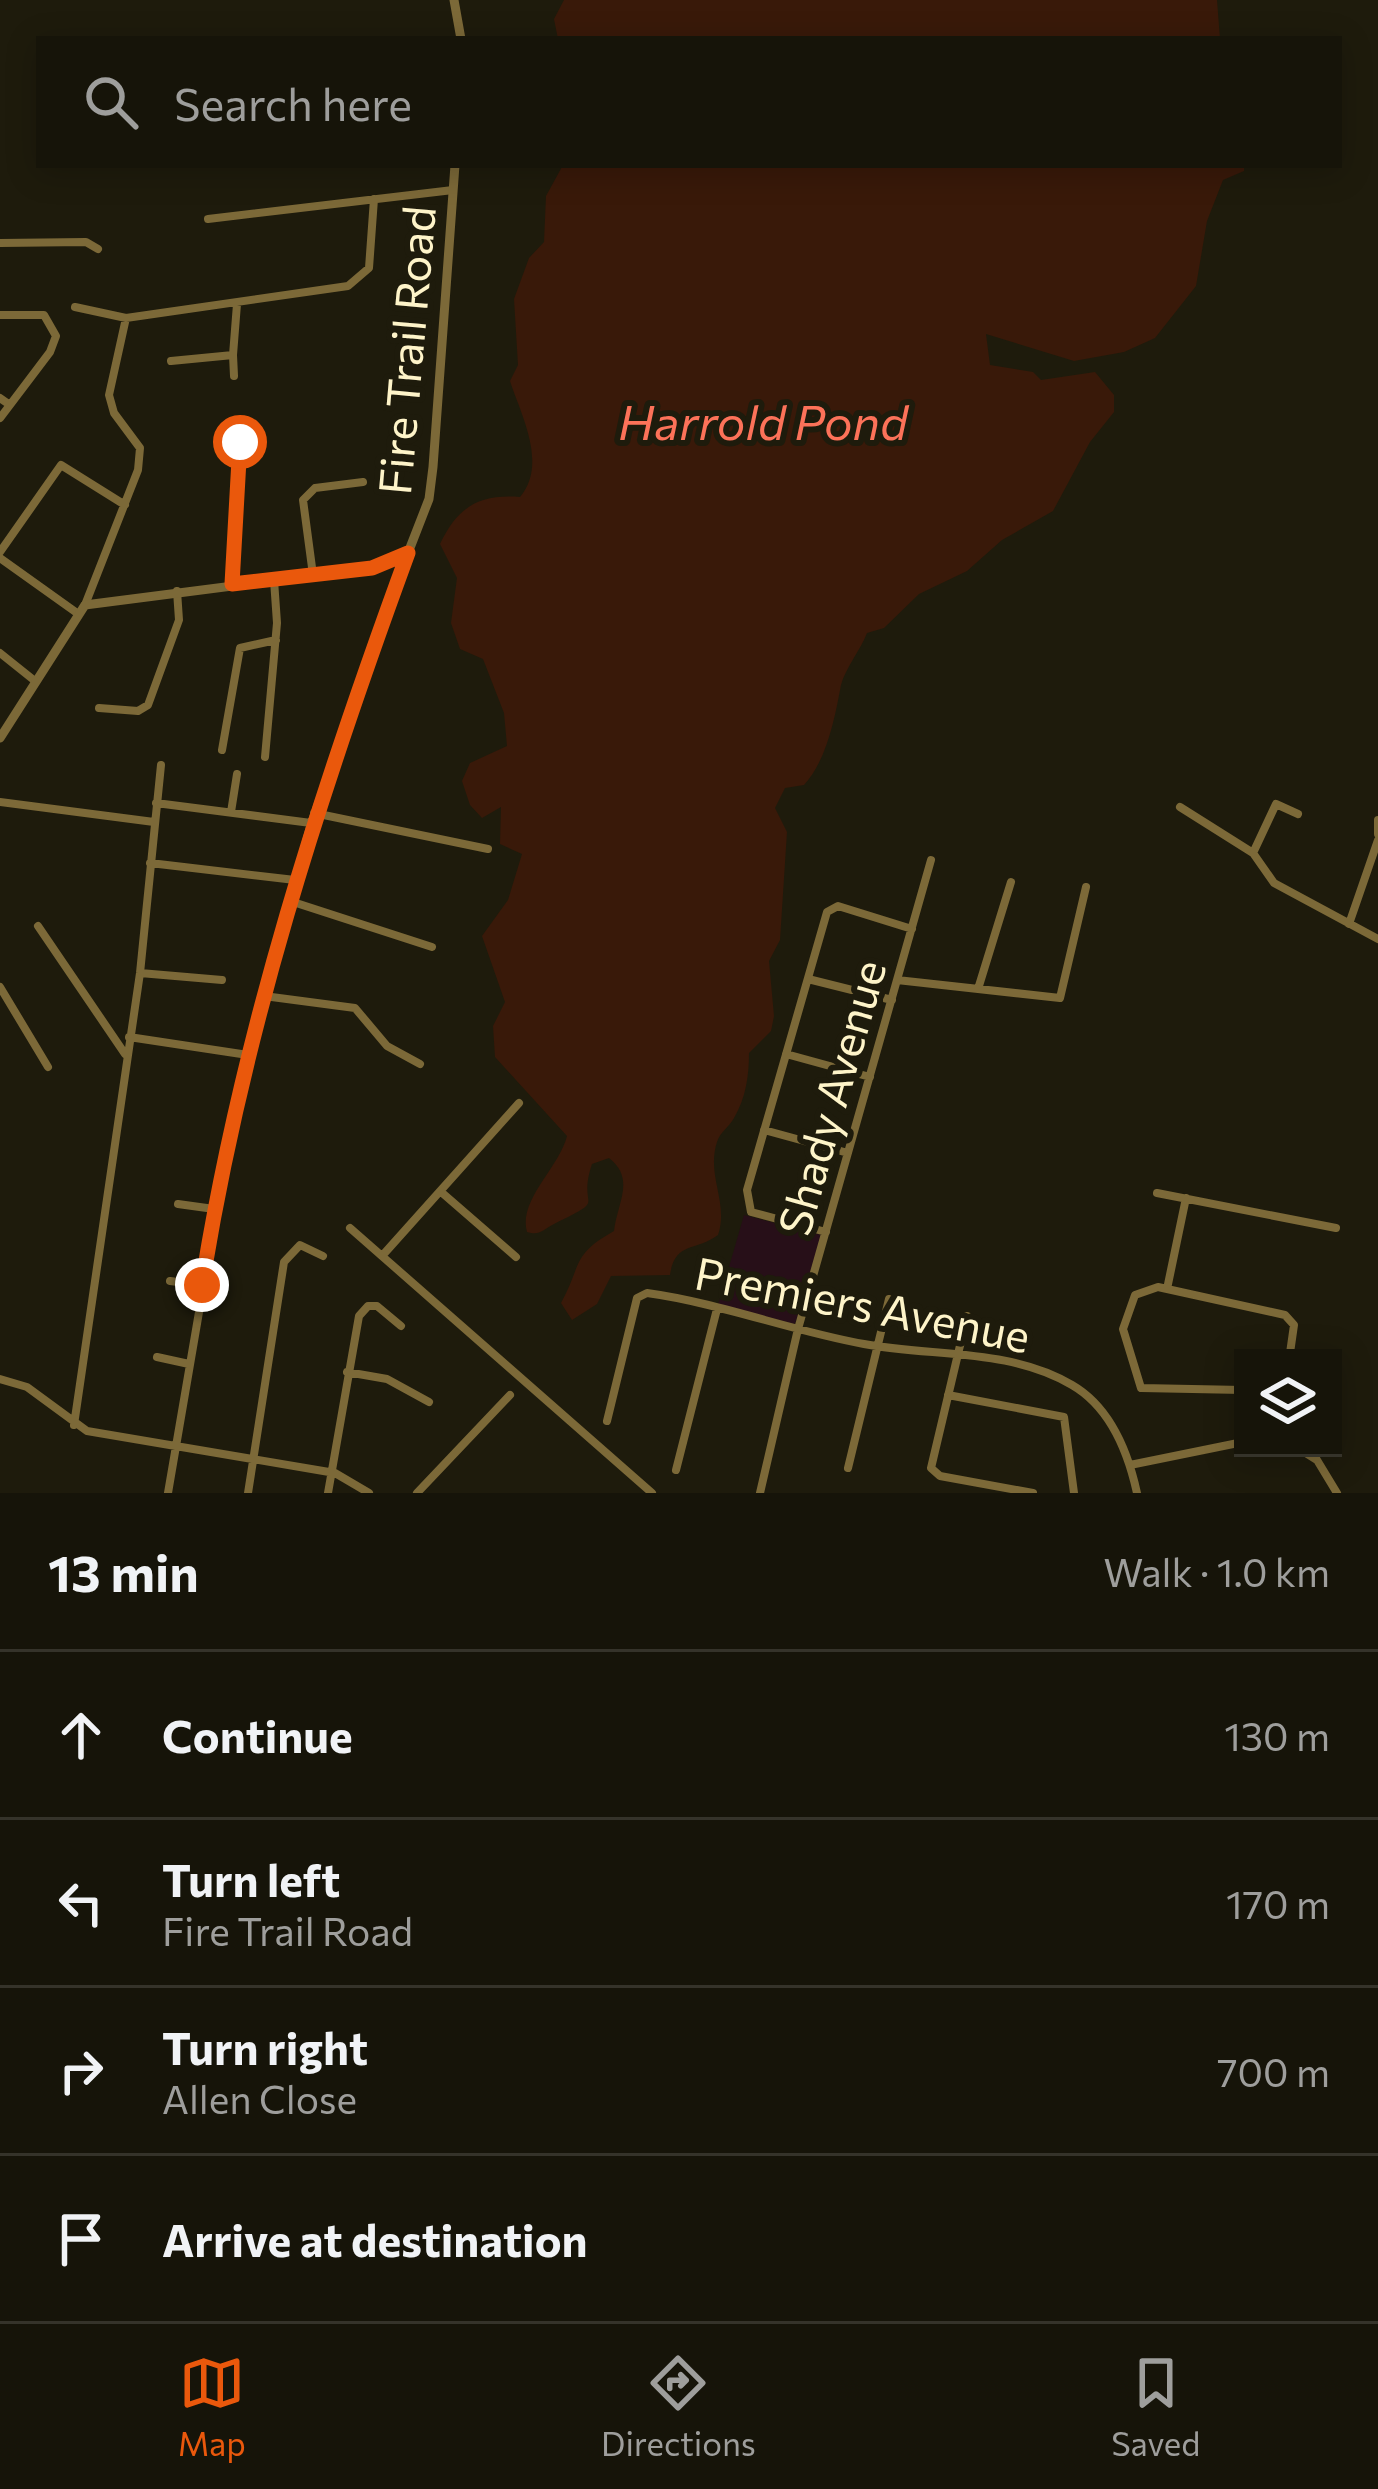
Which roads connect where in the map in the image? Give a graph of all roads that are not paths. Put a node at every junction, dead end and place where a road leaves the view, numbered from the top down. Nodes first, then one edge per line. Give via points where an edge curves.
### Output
1 (454, 0) edge
2 (460, 36) edge
3 (454, 168) edge
4 (453, 190) junction
5 (374, 199) junction
6 (208, 218) dead end
7 (0, 243) edge
8 (98, 250) dead end
9 (237, 304) junction
10 (75, 307) dead end
11 (0, 315) edge
12 (127, 317) junction
13 (232, 355) junction
14 (171, 361) dead end
15 (234, 376) dead end
16 (0, 398) edge
17 (10, 405) junction
18 (0, 418) edge
19 (240, 442) dead end
20 (364, 482) dead end
21 (124, 505) junction
22 (408, 553) junction
23 (0, 555) edge
24 (314, 575) junction
25 (274, 580) junction
26 (232, 584) junction
27 (177, 591) junction
28 (81, 609) junction
29 (276, 640) junction
30 (0, 652) edge
31 (35, 681) junction
32 (99, 708) dead end
33 (0, 738) edge
34 (222, 750) dead end
35 (265, 757) dead end
36 (161, 765) dead end
37 (237, 773) dead end
38 (0, 802) edge
39 (156, 803) junction
40 (1180, 807) dead end
41 (230, 812) junction
42 (1298, 814) dead end
43 (312, 818) junction
44 (1378, 820) edge
45 (154, 822) junction
46 (1378, 837) edge
47 (488, 849) dead end
48 (1253, 853) junction
49 (931, 860) dead end
50 (150, 863) junction
51 (295, 880) junction
52 (1011, 882) dead end
53 (1086, 886) dead end
54 (290, 901) junction
55 (1349, 924) junction
56 (38, 926) dead end
57 (912, 928) junction
58 (1378, 939) edge
59 (432, 947) dead end
60 (140, 973) junction
61 (808, 979) junction
62 (222, 980) dead end
63 (898, 980) junction
64 (0, 987) edge
65 (978, 989) junction
66 (264, 996) junction
67 (892, 1000) junction
68 (129, 1037) junction
69 (125, 1054) junction
70 (786, 1054) junction
71 (248, 1055) junction
72 (420, 1064) dead end
73 (47, 1066) dead end
74 (870, 1077) junction
75 (519, 1103) dead end
76 (764, 1130) junction
77 (848, 1153) junction
78 (440, 1191) junction
79 (1157, 1193) dead end
80 (1186, 1198) junction
81 (178, 1204) dead end
82 (214, 1209) junction
83 (350, 1228) dead end
84 (1336, 1228) dead end
85 (826, 1232) junction
86 (323, 1256) dead end
87 (382, 1256) junction
88 (516, 1257) dead end
89 (170, 1281) dead end
90 (202, 1285) junction
91 (1167, 1289) junction
92 (889, 1299) dead end
93 (717, 1309) junction
94 (967, 1316) dead end
95 (401, 1326) dead end
96 (798, 1329) junction
97 (878, 1347) junction
98 (1291, 1349) edge
99 (957, 1354) junction
100 (157, 1358) dead end
101 (189, 1364) junction
102 (347, 1372) junction
103 (0, 1379) edge
104 (1234, 1390) edge
105 (510, 1395) dead end
106 (948, 1395) junction
107 (429, 1402) dead end
108 (607, 1421) dead end
109 (74, 1425) junction
110 (176, 1444) junction
111 (1234, 1444) edge
112 (1312, 1457) edge
113 (253, 1460) junction
114 (1130, 1466) junction
115 (848, 1468) dead end
116 (676, 1470) dead end
117 (332, 1472) junction
118 (168, 1493) edge
119 (248, 1493) edge
120 (328, 1493) edge
121 (369, 1493) edge
122 (417, 1493) edge
123 (652, 1493) edge
124 (760, 1493) edge
125 (1033, 1493) edge
126 (1074, 1493) edge
127 (1137, 1493) edge
128 (1337, 1493) edge

1 - 2 street
3 - 4 street, Fire Trail Road
4 - 5 street
4 - 22 street, Fire Trail Road via 433,467
5 - 6 street
5 - 9 street via 368,268 358,282
7 - 8 street via 86,242
9 - 12 street
9 - 13 street
10 - 12 street
11 - 17 street via 44,315 56,336
12 - 21 street via 109,395 140,448
13 - 14 street
13 - 15 street
16 - 17 street
17 - 18 street
19 - 26 street
20 - 24 street via 315,488 303,500
21 - 23 street via 61,465
21 - 28 street
22 - 24 street, Fire Trail Road via 372,568
22 - 43 street
23 - 28 street
24 - 25 street, Fire Trail Road
25 - 26 street, Fire Trail Road
25 - 29 street
26 - 27 street, Fire Trail Road
27 - 28 street, Fire Trail Road
27 - 32 street via 179,620 148,705
28 - 31 street
29 - 34 street via 240,648
29 - 35 street
30 - 31 street
31 - 33 street
36 - 39 street
37 - 41 street
38 - 45 street
39 - 41 street
39 - 45 street
40 - 48 street
41 - 43 street
42 - 48 street via 1276,804
43 - 47 street
43 - 51 street
44 - 46 street
45 - 50 street
46 - 55 street
48 - 55 street via 1274,883
49 - 57 street, Shady Avenue
50 - 51 street
50 - 60 street
51 - 54 street
52 - 65 street
53 - 65 street via 1060,998
54 - 59 street
54 - 66 street
55 - 58 street
56 - 69 street
57 - 61 street via 833,906
57 - 63 street, Shady Avenue
60 - 62 street
60 - 68 street
61 - 67 street
61 - 70 street
63 - 65 street
63 - 67 street, Shady Avenue
64 - 73 street
66 - 71 street
66 - 72 street via 356,1008 386,1046
67 - 74 street, Shady Avenue
68 - 69 street
68 - 71 street
69 - 109 street
70 - 74 street
70 - 76 street
71 - 82 street
74 - 77 street, Shady Avenue
75 - 78 street
76 - 77 street
76 - 85 street via 747,1209
77 - 85 street, Shady Avenue
78 - 87 street
78 - 88 street
79 - 80 street
80 - 84 street
80 - 91 street
81 - 82 street
82 - 90 street
83 - 87 street
85 - 96 street, Shady Avenue
86 - 113 street via 300,1245 284,1262
87 - 123 street
89 - 90 street
90 - 101 street
91 - 98 street via 1285,1315 1294,1324
91 - 104 street via 1140,1291 1123,1316 1140,1386
92 - 97 street
93 - 96 street, Premiers Avenue
93 - 108 street, Premiers Avenue via 638,1296
93 - 116 street
94 - 99 street
95 - 102 street via 368,1306 356,1323
96 - 97 street, Premiers Avenue
96 - 124 street, Shady Avenue
97 - 99 street, Premiers Avenue
97 - 115 street
99 - 106 street
99 - 114 street, Premiers Avenue via 1069,1382 1106,1419
100 - 101 street
101 - 110 street
102 - 107 street via 387,1379
102 - 117 street
103 - 109 street via 27,1387
105 - 122 street
106 - 125 street via 932,1472
106 - 126 street via 1064,1417
109 - 110 street
110 - 113 street
110 - 118 street
111 - 114 street
112 - 128 street
113 - 117 street
113 - 119 street
114 - 127 street, Premiers Avenue
117 - 120 street
117 - 121 street

